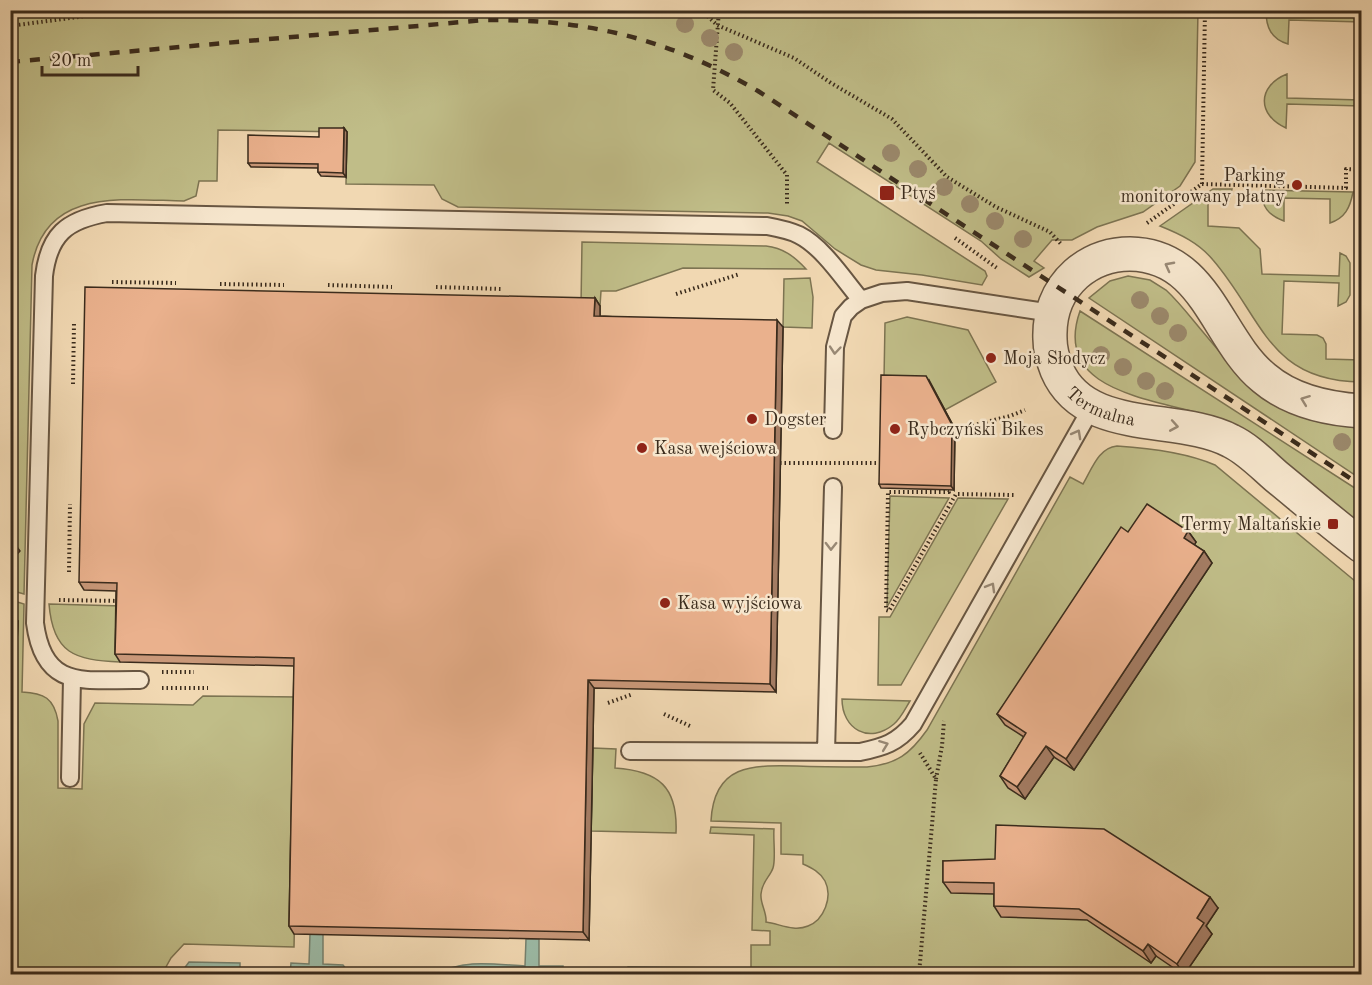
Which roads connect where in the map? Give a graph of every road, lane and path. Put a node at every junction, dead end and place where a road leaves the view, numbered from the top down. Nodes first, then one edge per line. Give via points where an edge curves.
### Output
1 (131, 10) edge
2 (701, 10) edge
3 (719, 10) edge
4 (1205, 10) edge
5 (717, 25) junction
6 (10, 26) edge
7 (1362, 170) edge
8 (1202, 184) junction
9 (787, 216) dead end
10 (1139, 229) dead end
11 (955, 238) dead end
12 (1063, 246) dead end
13 (997, 268) dead end
14 (740, 274) dead end
15 (112, 282) dead end
16 (176, 283) dead end
17 (220, 284) dead end
18 (284, 285) dead end
19 (328, 285) dead end
20 (392, 287) dead end
21 (436, 287) dead end
22 (502, 289) dead end
23 (676, 294) dead end
24 (861, 300) junction
25 (1052, 313) junction
26 (74, 323) dead end
27 (73, 384) dead end
28 (1092, 408) junction
29 (1025, 410) dead end
30 (1362, 411) edge
31 (833, 430) dead end
32 (945, 434) edge
33 (780, 463) dead end
34 (882, 463) edge
35 (950, 482) edge
36 (833, 487) dead end
37 (1018, 495) dead end
38 (70, 504) dead end
39 (1362, 546) edge
40 (69, 572) dead end
41 (36, 600) junction
42 (122, 601) edge
43 (160, 672) edge
44 (194, 672) edge
45 (72, 679) junction
46 (140, 680) dead end
47 (160, 688) dead end
48 (208, 688) dead end
49 (633, 694) edge
50 (608, 703) dead end
51 (944, 711) dead end
52 (663, 714) dead end
53 (699, 729) dead end
54 (905, 733) junction
55 (630, 751) dead end
56 (826, 752) junction
57 (70, 778) dead end
58 (936, 780) junction
59 (919, 975) edge

1 - 6 path
2 - 5 path
3 - 5 path
4 - 8 path
5 - 9 path via 713,90 730,103 787,175
5 - 12 path via 794,58 892,119 947,177 996,207 1050,232
7 - 8 path via 1346,170 1346,188
8 - 10 path
11 - 13 path
14 - 23 path
15 - 16 path
17 - 18 path
19 - 20 path
21 - 22 path
24 - 25 lane via 907,291
24 -> 31 lane via 843,316 835,347
24 - 41 lane via 814,245 800,235 767,226 119,213 90,216 54,240 46,262
25 - 28 street, Termalna via 1050,346 1058,372 1069,390
30 -> 25 street, Termalna via 1309,402 1265,379 1239,350 1199,289 1174,267 1151,257 1117,255 1084,267 1062,290
26 - 27 path
28 -> 39 street, Termalna via 1233,441
54 -> 28 lane
29 - 32 path
33 - 34 path, bridge
35 - 37 path via 949,492 888,492 886,610 889,611 956,494
36 -> 56 lane
38 - 40 path
41 - 42 path
41 - 45 lane via 36,632 43,655 60,674
43 - 44 path
45 - 46 lane
45 - 57 lane
47 - 48 path
49 - 50 path
51 - 58 path
52 - 53 path
56 -> 54 lane via 860,752 887,746
54 - 58 path
55 - 56 lane
58 - 59 path

